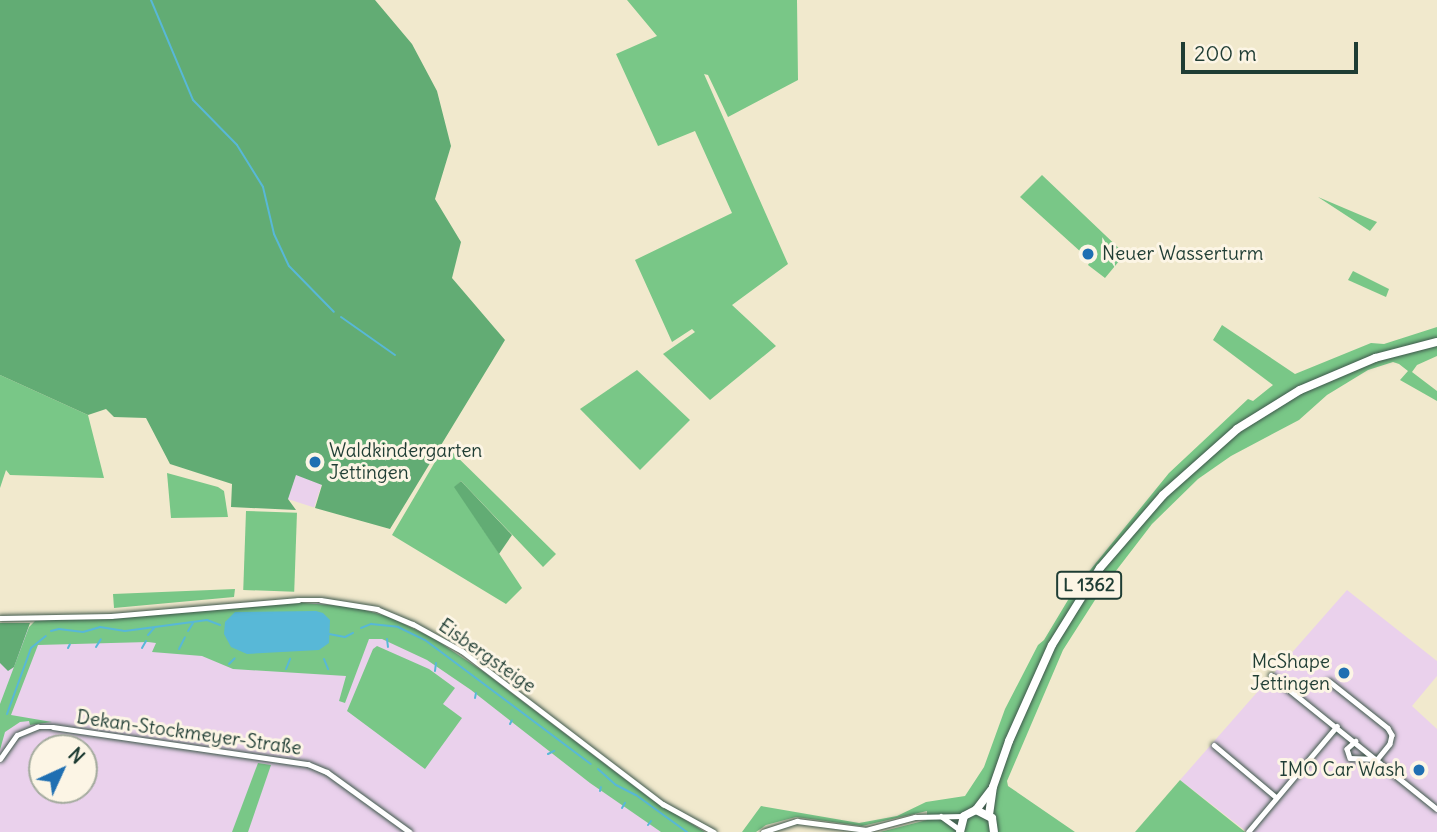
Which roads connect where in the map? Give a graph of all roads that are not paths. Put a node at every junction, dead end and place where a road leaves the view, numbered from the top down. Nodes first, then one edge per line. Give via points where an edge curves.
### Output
1 (1437, 342) edge
2 (0, 618) edge
3 (1271, 675) dead end
4 (1329, 681) dead end
5 (1337, 726) junction
6 (1356, 741) junction
7 (1214, 745) dead end
8 (0, 759) edge
9 (1378, 759) junction
10 (993, 788) junction
11 (1276, 797) junction
12 (1437, 809) edge
13 (976, 810) junction
14 (940, 815) junction
15 (989, 815) junction
16 (964, 816) junction
17 (960, 831) edge
18 (410, 832) edge
19 (714, 832) edge
20 (764, 832) edge
21 (994, 832) edge
22 (1248, 832) edge

1 - 10 main road, L 1362 via 1365,362 1291,395 1245,424 1163,495 1100,568 1052,645
2 - 19 street, Eisbergsteige via 111,616 298,600 377,610 462,651 663,804
3 - 5 street
4 - 9 street via 1388,728 1390,744
5 - 6 street
5 - 11 street
6 - 9 street
6 - 9 street via 1347,749 1350,758
7 - 11 street
8 - 18 street, Dekan-Stockmeyer-Straße via 16,735 53,727 308,764 327,772
9 - 12 street
10 - 13 main road, L 1362
10 - 15 main road, L 1362
11 - 22 street
13 - 15 main road
13 - 16 main road
14 - 16 street
14 - 17 street
14 - 20 street via 866,830 797,821
15 - 21 main road
16 - 17 main road

